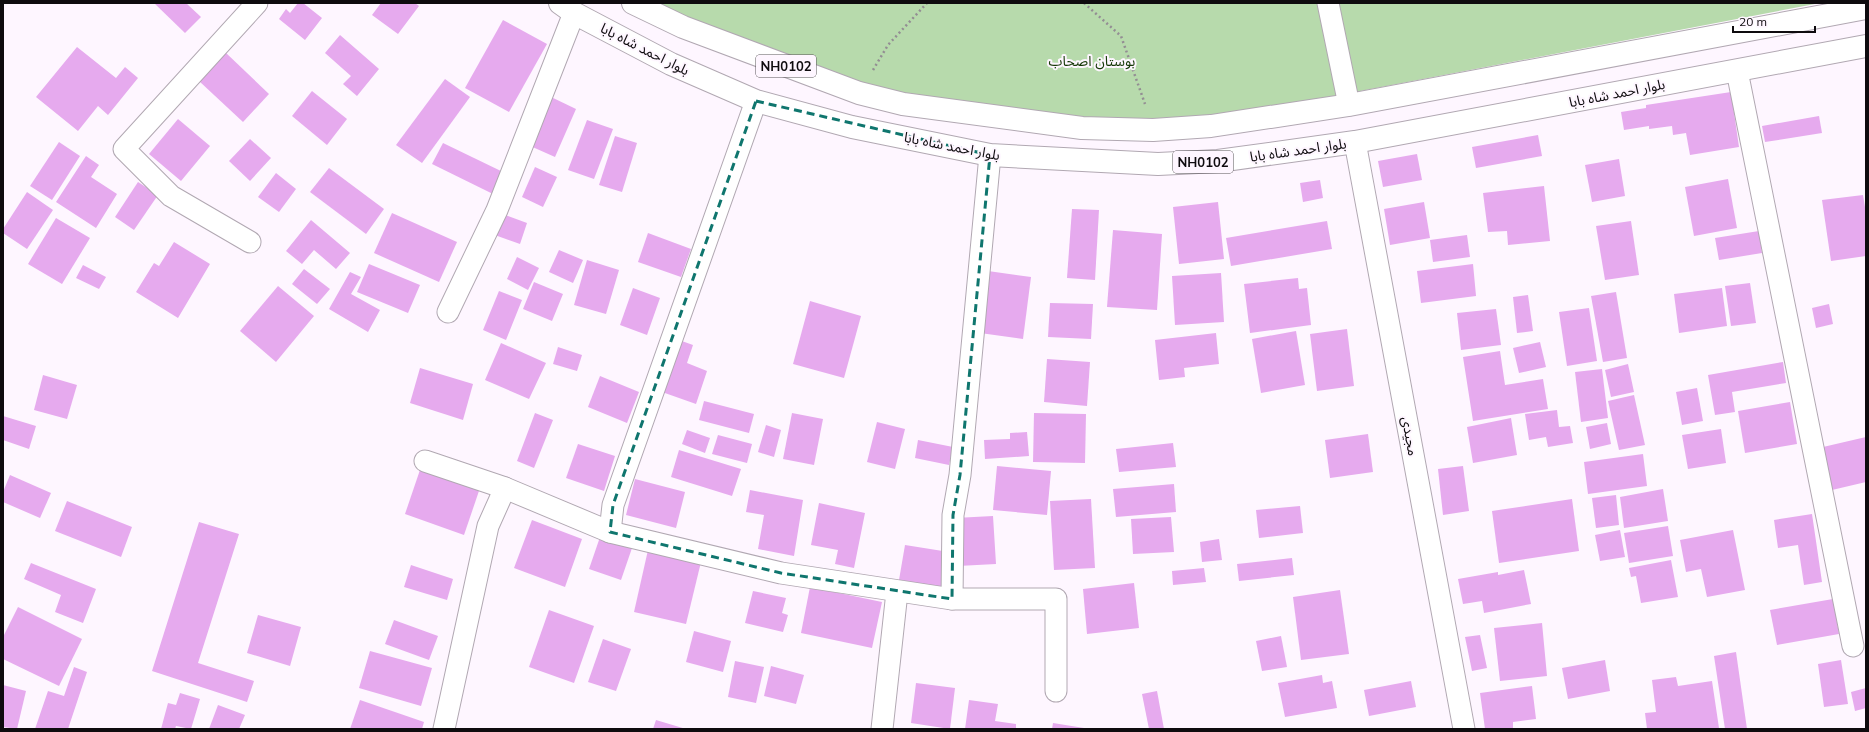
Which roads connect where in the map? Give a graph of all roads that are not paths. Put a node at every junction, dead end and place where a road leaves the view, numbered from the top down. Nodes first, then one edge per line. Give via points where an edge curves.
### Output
1 (257, 3) edge
2 (633, 3) edge
3 (1328, 3) edge
4 (567, 8) edge
5 (1866, 8) edge
6 (1866, 46) edge
7 (1737, 71) junction
8 (756, 102) junction
9 (1349, 105) junction
10 (1356, 142) junction
11 (990, 156) junction
12 (250, 242) dead end
13 (448, 312) dead end
14 (425, 461) dead end
15 (505, 488) junction
16 (610, 532) junction
17 (897, 592) junction
18 (952, 599) junction
19 (1854, 646) dead end
20 (1056, 691) dead end
21 (444, 729) edge
22 (882, 729) edge
23 (1464, 729) edge

1 - 12 street via 124,149 171,196
2 - 9 highway, NH0102 via 683,28 859,93 903,104 1082,128 1153,130 1211,126
3 - 9 street
4 - 8 highway, بلوار احمد شاه بابا / NH0102 via 671,64
4 - 13 street via 497,210
5 - 9 highway, NH0102
6 - 7 highway, بلوار احمد شاه بابا / NH0102
7 - 10 highway, بلوار احمد شاه بابا / NH0102
7 - 19 street
8 - 11 highway, بلوار احمد شاه بابا / NH0102 via 852,127
8 - 16 street via 613,505
10 - 11 highway, بلوار احمد شاه بابا / NH0102 via 1218,161 1158,164
10 - 23 street, مجیدی
11 - 18 street via 960,475 953,515
14 - 15 street
15 - 16 street
15 - 21 street via 488,526
16 - 17 street via 781,573
17 - 18 street
17 - 22 street
18 - 20 street via 1056,599

